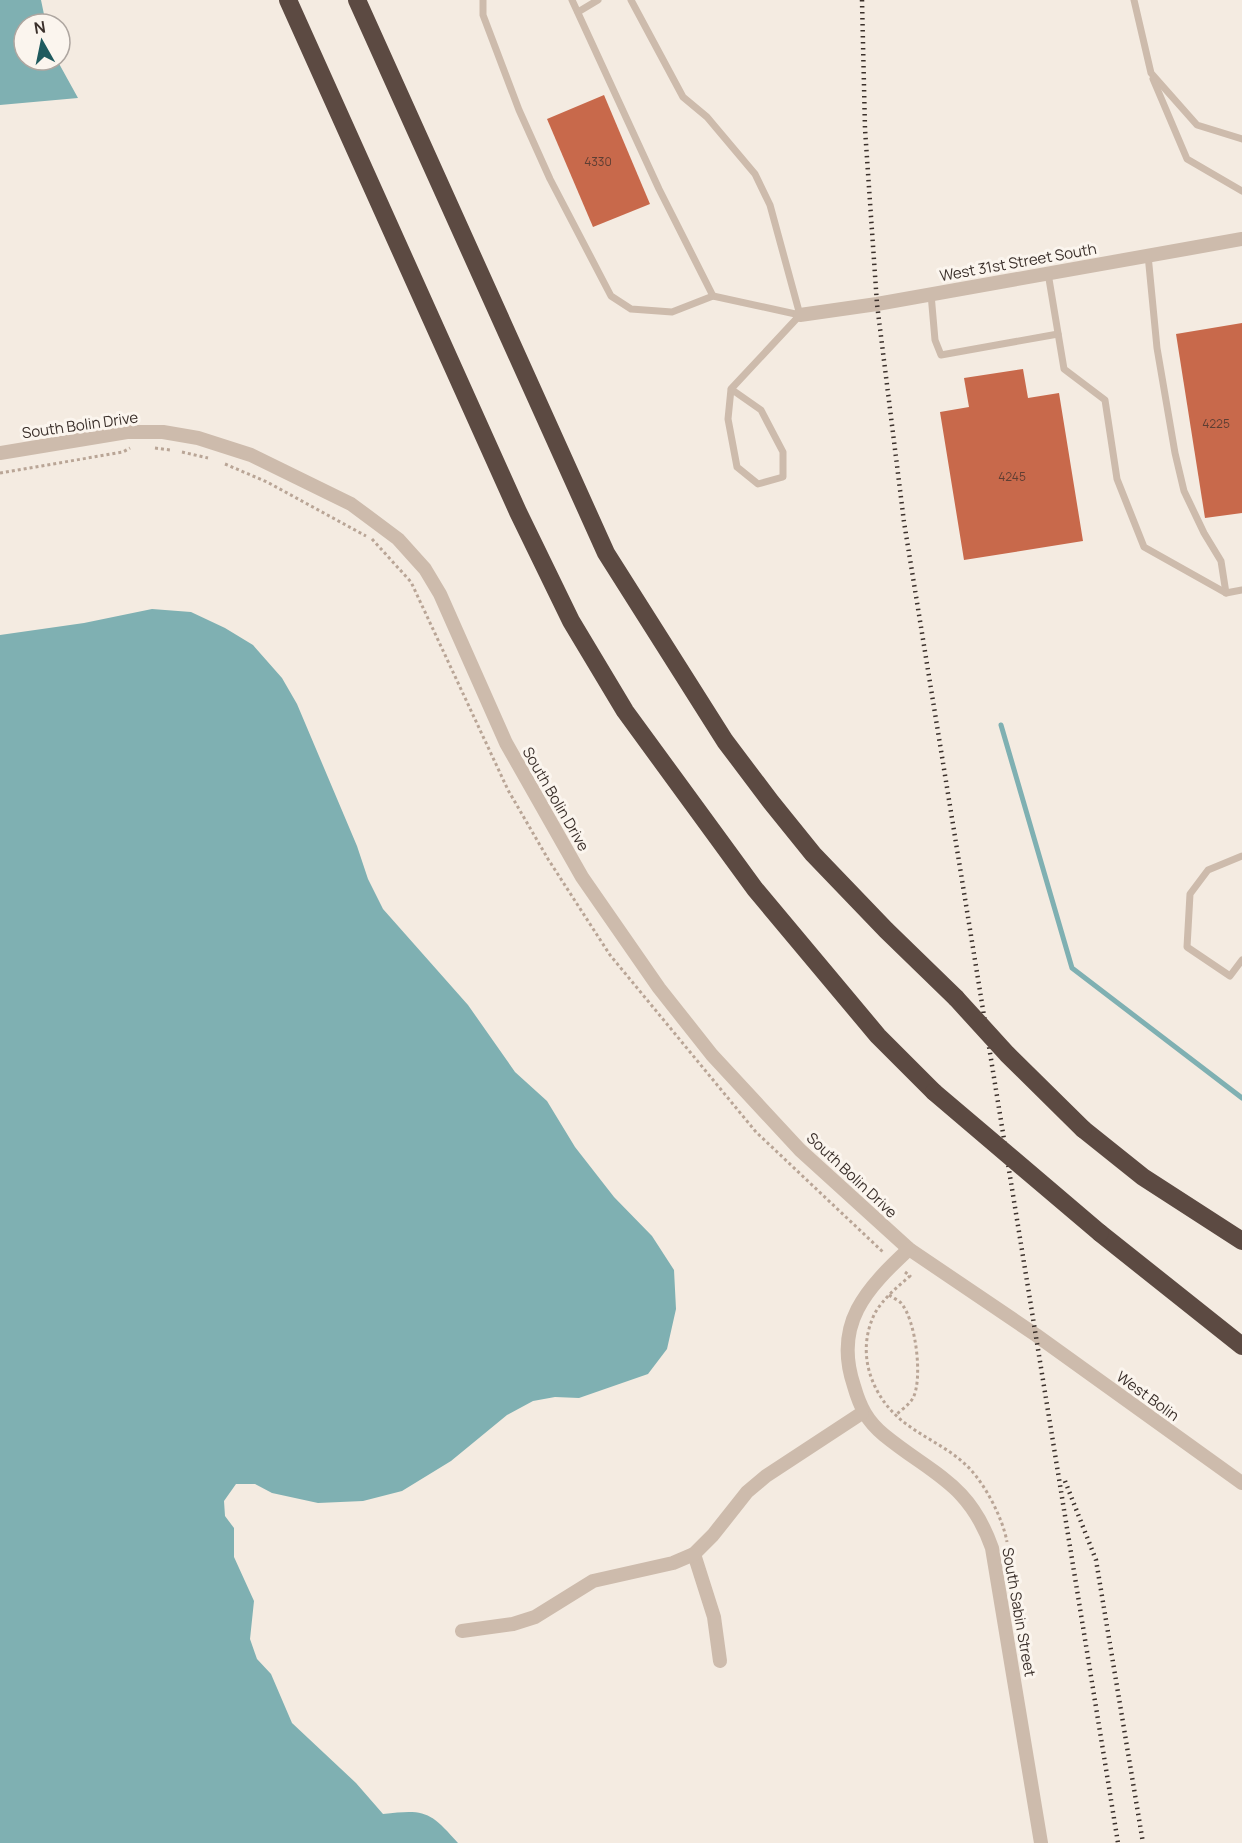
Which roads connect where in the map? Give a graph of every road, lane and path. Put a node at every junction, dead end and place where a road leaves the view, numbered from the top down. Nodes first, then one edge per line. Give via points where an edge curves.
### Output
1 (288, 0) edge
2 (357, 0) edge
3 (483, 0) edge
4 (572, 0) edge
5 (598, 0) edge
6 (631, 0) edge
7 (1134, 0) edge
8 (578, 12) junction
9 (1151, 74) junction
10 (1242, 139) edge
11 (1242, 191) edge
12 (1242, 239) edge
13 (1148, 255) junction
14 (1048, 273) junction
15 (932, 294) junction
16 (713, 296) junction
17 (800, 315) junction
18 (1058, 334) junction
19 (731, 389) junction
20 (135, 444) dead end
21 (145, 448) dead end
22 (0, 453) edge
23 (210, 459) dead end
24 (222, 462) dead end
25 (0, 472) edge
26 (1242, 590) edge
27 (1227, 593) junction
28 (1242, 856) edge
29 (1242, 960) edge
30 (1237, 1237) edge
31 (909, 1249) junction
32 (894, 1263) junction
33 (889, 1295) junction
34 (1185, 1299) junction
35 (1242, 1332) edge
36 (1036, 1335) joint
37 (1242, 1346) edge
38 (862, 1413) junction
39 (896, 1415) junction
40 (1242, 1483) edge
41 (1007, 1544) dead end
42 (694, 1554) junction
43 (462, 1631) dead end
44 (720, 1660) dead end
45 (1041, 1843) edge

1 - 34 highway, bridge via 518,512 577,631 625,711 756,889 878,1036 934,1092 1100,1233
2 - 30 highway, bridge via 606,554 713,724 813,854 1083,1129 1143,1177
3 - 16 lane via 483,15 519,110 611,296 631,309 672,312
4 - 8 lane
5 - 8 lane
6 - 17 lane via 683,97 707,117 755,174 770,205
7 - 9 lane
8 - 16 lane
9 - 10 lane via 1197,125
9 - 11 lane via 1187,159
12 - 13 street, West 31st Street South
13 - 14 street, West 31st Street South
13 - 27 lane via 1157,348 1175,453 1185,491 1221,561
14 - 15 street, West 31st Street South
14 - 18 lane
15 - 17 street, West 31st Street South
15 - 18 lane via 935,340 940,355
16 - 17 lane
17 - 19 lane
18 - 27 lane via 1064,369 1105,400 1116,479 1144,547
19 - 19 lane via 728,419 737,467 759,484 783,477 783,452 761,410
20 - 25 path via 123,452
21 - 23 path via 176,450
22 - 31 street, South Bolin Drive via 127,432 164,432 198,438 250,455 351,504 398,539 425,569 440,594 506,743 550,822 582,877 659,988 712,1055 800,1150
24 - 32 path via 336,517 372,539 411,582 508,790 610,955 756,1132
26 - 27 lane
28 - 29 lane via 1208,870 1190,894 1187,947 1230,976
31 - 32 street, South Sabin Street
31 - 36 street, South Bolin Drive
32 - 33 path via 910,1276
32 - 38 street, South Sabin Street via 867,1292 850,1326 847,1358
33 - 39 path via 876,1312 868,1333 867,1368
33 - 39 path via 908,1314 916,1341 917,1388 912,1401
34 - 35 highway
34 - 37 highway
36 - 40 street, West Bolin
38 - 42 street via 766,1476 747,1492
38 - 45 street, South Sabin Street via 883,1434 947,1479 985,1528 992,1548
39 - 41 path via 971,1470 988,1497
42 - 43 street via 673,1563 594,1581 535,1617
42 - 44 street via 714,1617

